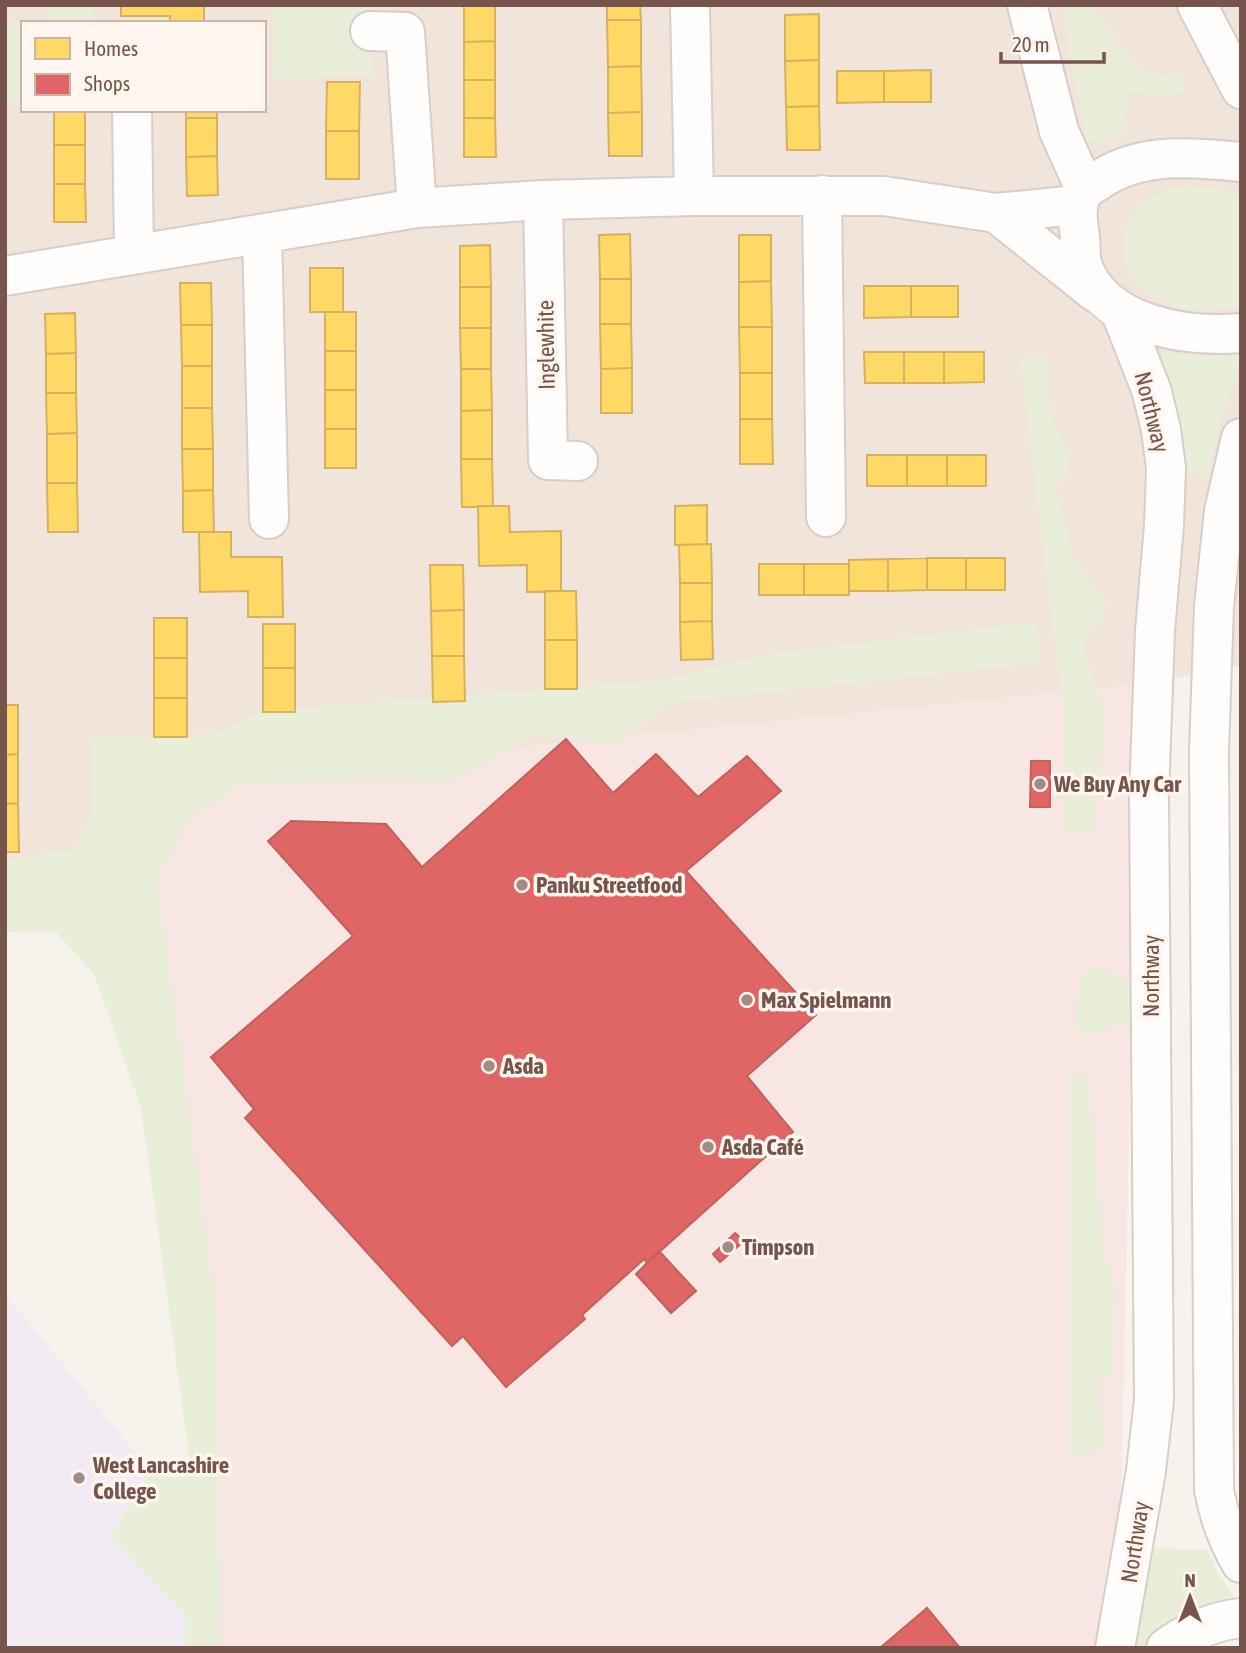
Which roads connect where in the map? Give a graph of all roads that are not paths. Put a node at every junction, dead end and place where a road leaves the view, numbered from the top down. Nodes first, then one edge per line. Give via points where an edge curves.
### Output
1 (691, 5) edge
2 (1027, 5) edge
3 (1197, 5) edge
4 (370, 31) dead end
5 (1241, 89) edge
6 (132, 112) edge
7 (1241, 162) edge
8 (821, 195) junction
9 (694, 196) junction
10 (1081, 197) junction
11 (543, 200) junction
12 (417, 208) junction
13 (996, 213) junction
14 (261, 234) junction
15 (134, 254) junction
16 (5, 276) edge
17 (1110, 303) junction
18 (1241, 333) edge
19 (1241, 438) edge
20 (578, 461) dead end
21 (814, 496) dead end
22 (269, 519) dead end
23 (1228, 618) edge
24 (1241, 718) edge
25 (1209, 751) junction
26 (1241, 1563) edge
27 (1241, 1618) edge
28 (1115, 1648) edge
29 (1166, 1648) edge

1 - 9 street
2 - 10 street
3 - 5 street
4 - 12 street via 405,33
6 - 15 street
7 - 10 street via 1192,157 1146,161 1109,174
8 - 9 street
8 - 13 street via 884,196
8 - 21 street
9 - 11 street
10 - 13 street
10 - 17 street, Northway via 1082,264
11 - 12 street
11 - 20 street, Inglewhite via 548,460
12 - 14 street
13 - 17 street
14 - 15 street
14 - 22 street
15 - 16 street
17 - 18 street via 1157,327 1191,334
17 - 28 street, Northway via 1152,392 1166,468 1149,796 1154,1400
19 - 23 street via 1224,511
23 - 25 street
24 - 25 street
25 - 26 street via 1214,1490 1220,1518
27 - 29 street via 1184,1635

